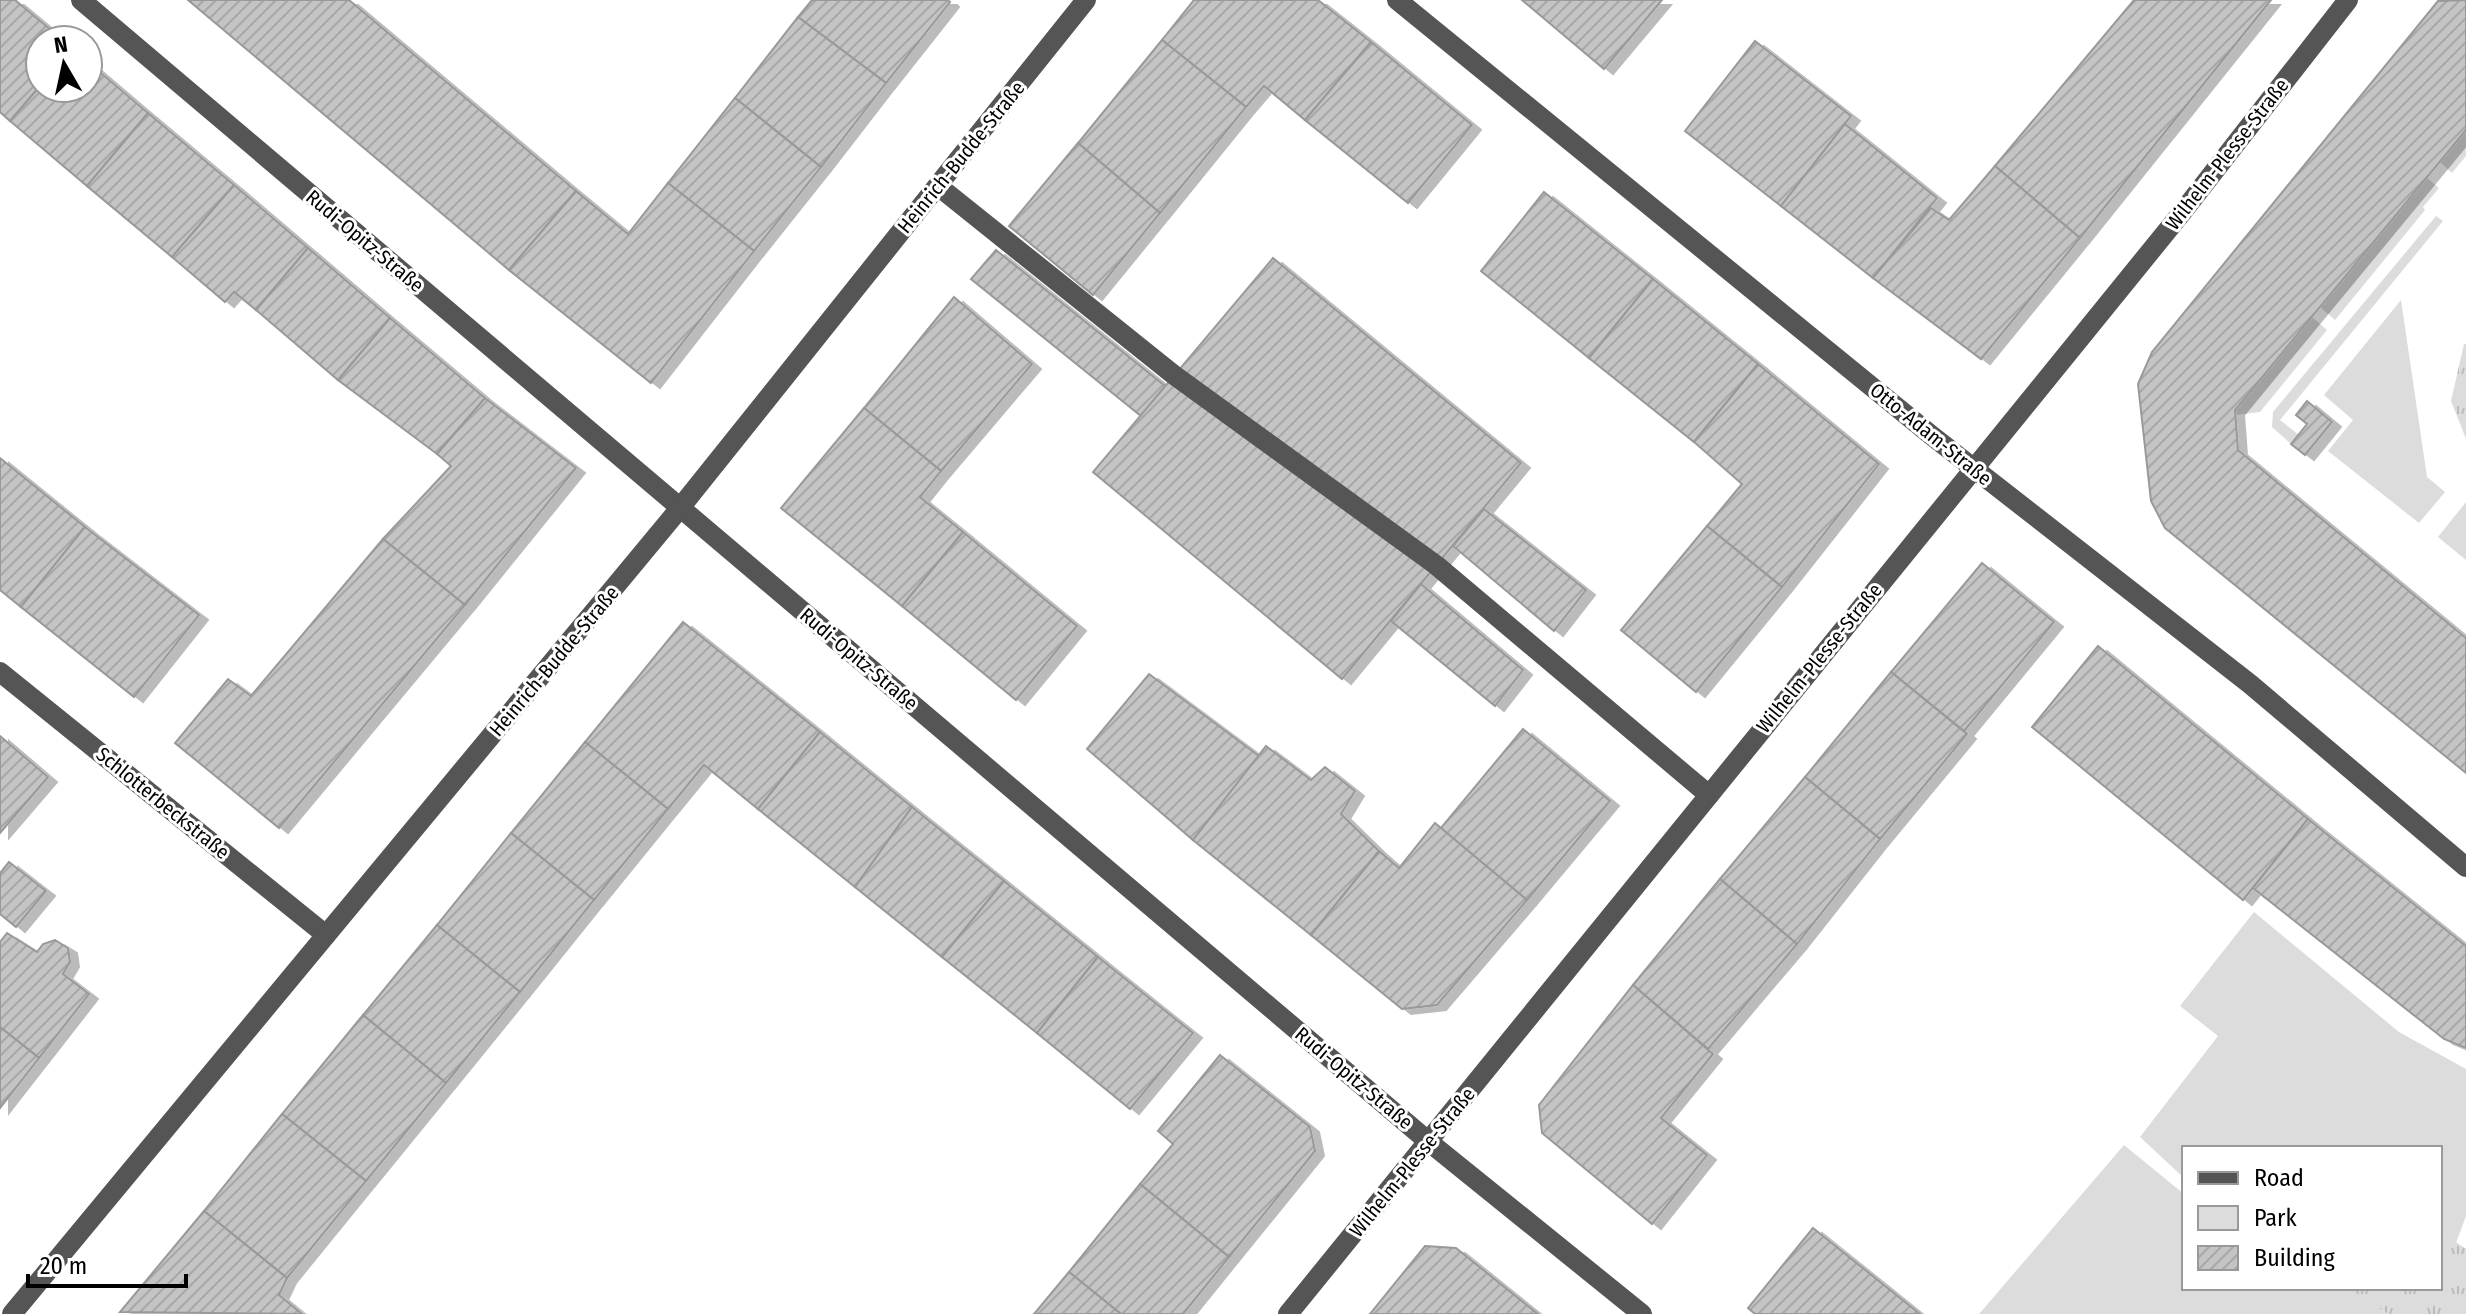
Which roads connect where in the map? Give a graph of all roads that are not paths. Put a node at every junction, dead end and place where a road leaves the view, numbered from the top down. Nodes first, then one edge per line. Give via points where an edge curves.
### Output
1 (81, 0) edge
2 (1086, 0) edge
3 (1397, 0) edge
4 (2348, 0) edge
5 (938, 186) junction
6 (1972, 468) junction
7 (680, 508) junction
8 (0, 672) edge
9 (1709, 795) junction
10 (2466, 867) edge
11 (326, 935) junction
12 (1429, 1142) junction
13 (21, 1311) edge
14 (1288, 1314) edge
15 (1642, 1314) edge

1 - 7 street, Rudi-Opitz-Straße
2 - 5 street, Heinrich-Budde-Straße
3 - 6 street, Otto-Adam-Straße
4 - 6 street, Wilhelm-Plesse-Straße
5 - 7 street, Heinrich-Budde-Straße
5 - 9 street via 1174,375 1436,565
6 - 9 street, Wilhelm-Plesse-Straße
6 - 10 street, Otto-Adam-Straße via 2250,684
7 - 11 street, Heinrich-Budde-Straße
7 - 12 street, Rudi-Opitz-Straße
8 - 11 street, Schlotterbeckstraße
9 - 12 street, Wilhelm-Plesse-Straße
11 - 13 street, Heinrich-Budde-Straße
12 - 14 street, Wilhelm-Plesse-Straße
12 - 15 street, Rudi-Opitz-Straße

